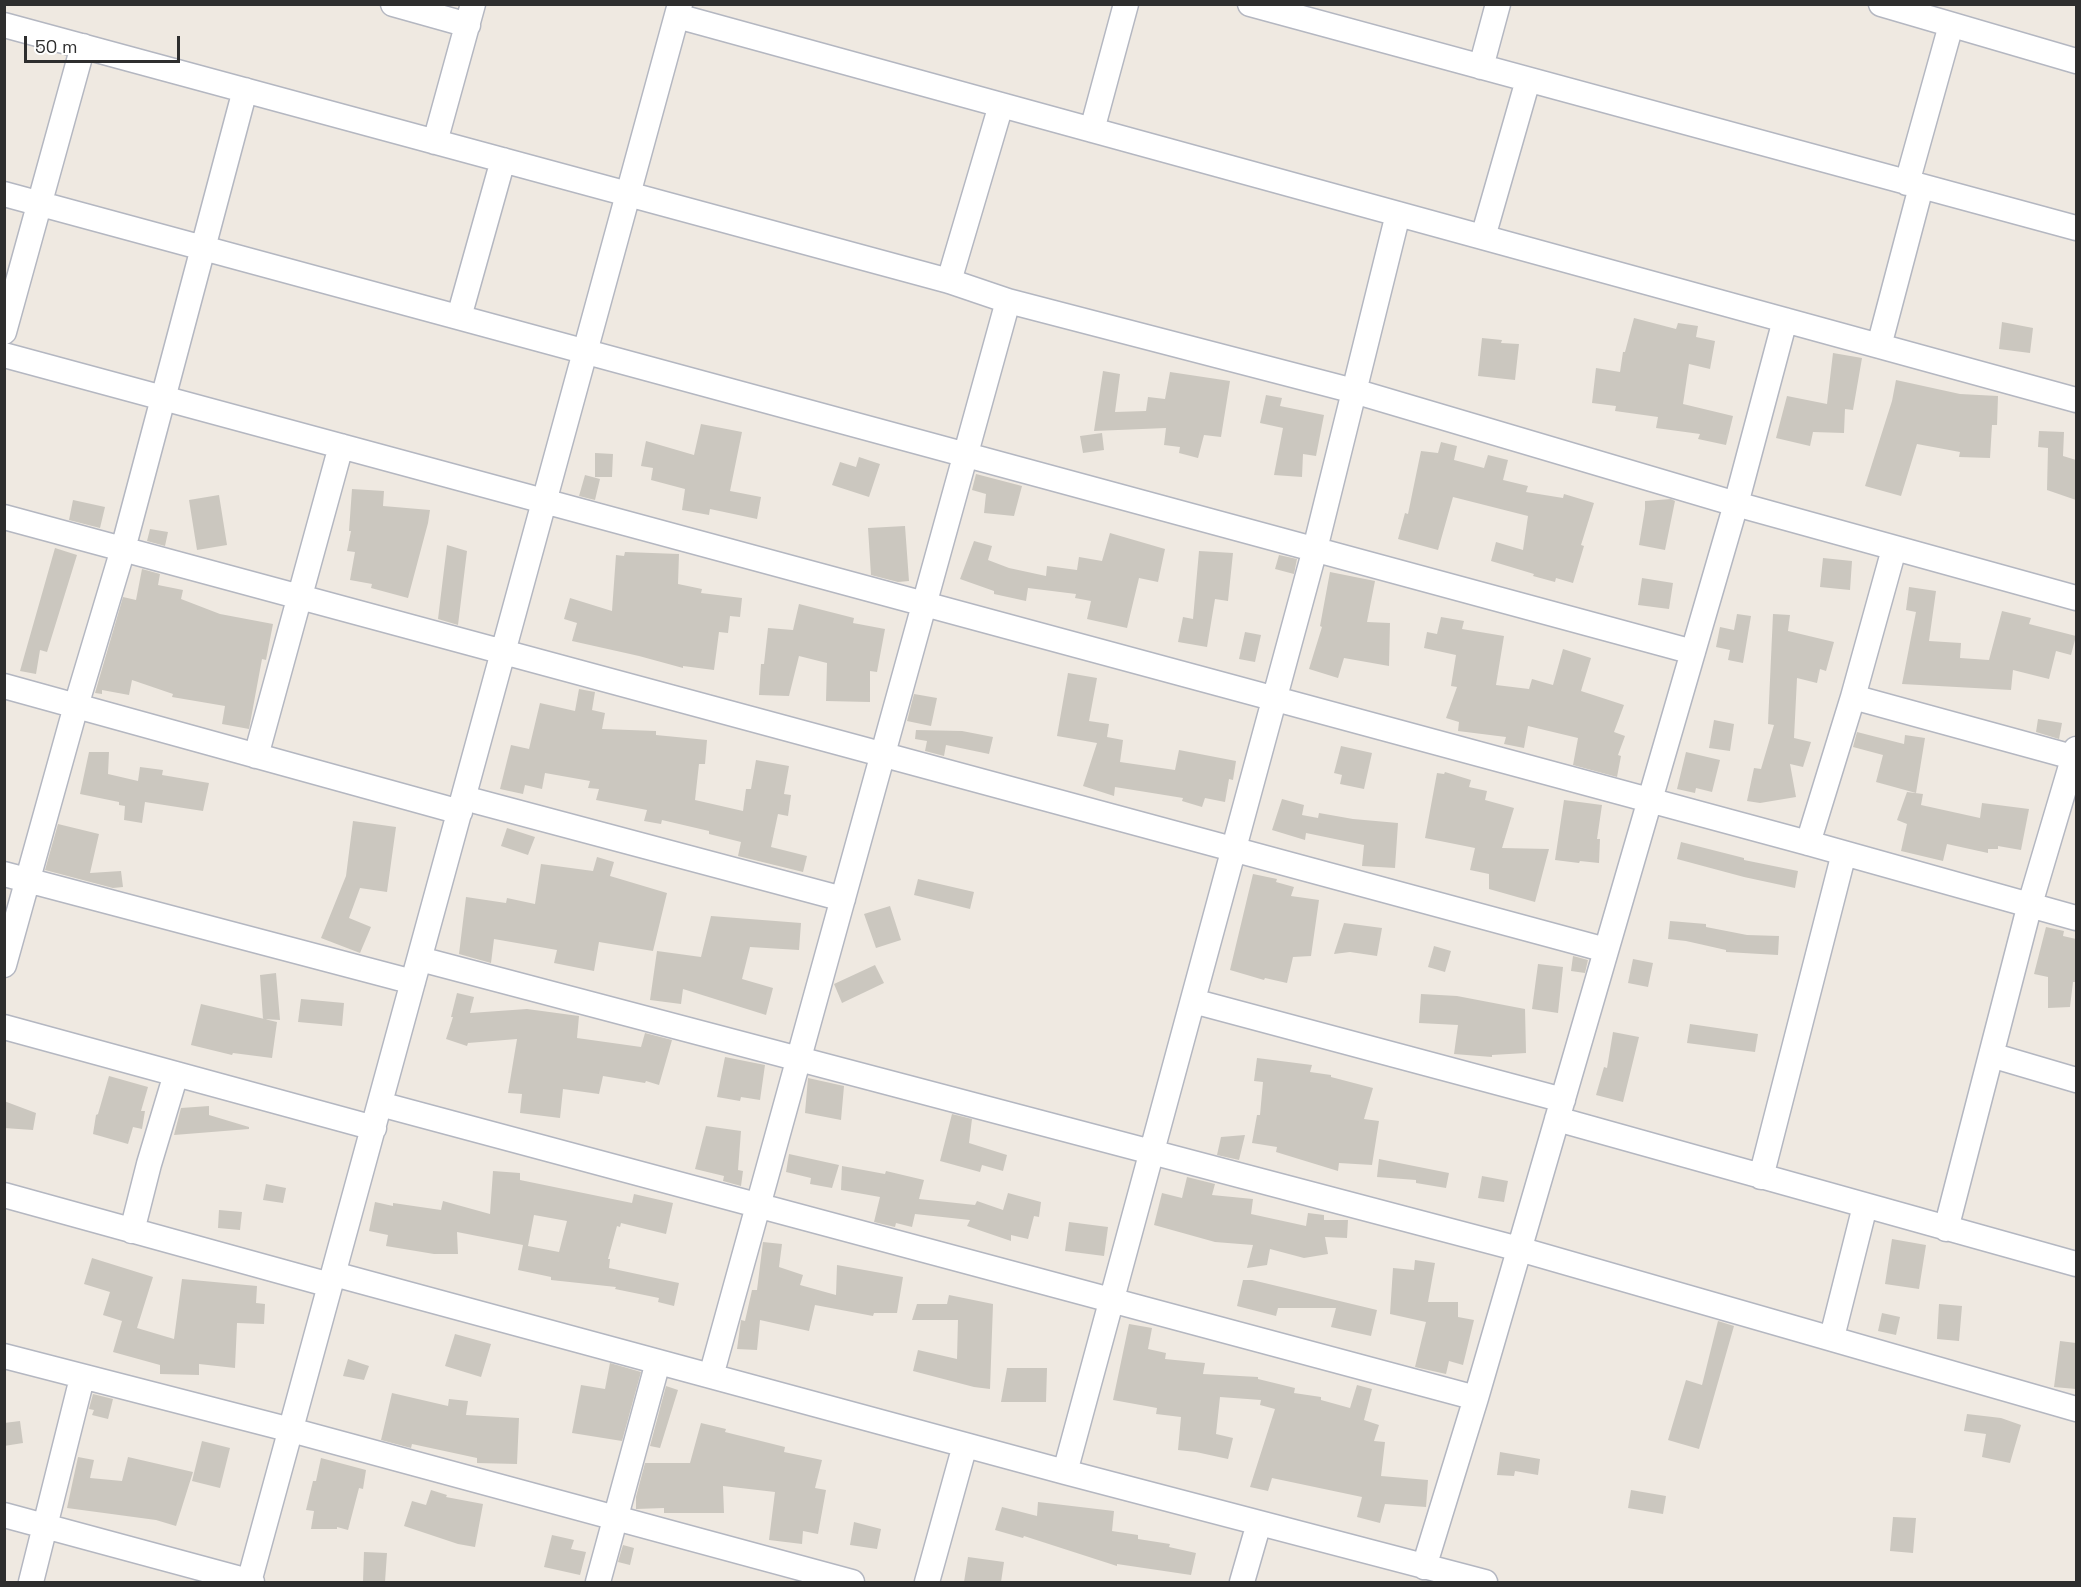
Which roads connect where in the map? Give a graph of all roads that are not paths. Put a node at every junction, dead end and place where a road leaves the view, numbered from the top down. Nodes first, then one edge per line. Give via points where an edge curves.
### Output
1 (393, 4) edge
2 (1126, 4) edge
3 (1250, 4) edge
4 (1498, 4) edge
5 (1881, 4) edge
6 (679, 10) edge
7 (470, 15) edge
8 (4, 25) edge
9 (1952, 25) junction
10 (83, 46) junction
11 (2076, 62) edge
12 (1481, 67) junction
13 (1528, 80) junction
14 (245, 90) junction
15 (1001, 105) junction
16 (1092, 130) junction
17 (435, 142) junction
18 (503, 160) junction
19 (1914, 185) junction
20 (4, 194) edge
21 (628, 195) junction
22 (40, 204) junction
23 (1398, 214) junction
24 (2076, 228) edge
25 (1483, 237) junction
26 (203, 248) junction
27 (949, 281) junction
28 (1008, 301) junction
29 (459, 317) junction
30 (1785, 320) junction
31 (4, 332) edge
32 (1879, 345) junction
33 (585, 352) junction
34 (4, 355) edge
35 (1354, 391) junction
36 (163, 398) junction
37 (2076, 400) edge
38 (341, 446) junction
39 (966, 455) junction
40 (544, 502) junction
41 (1736, 504) junction
42 (4, 517) edge
43 (123, 549) junction
44 (1315, 549) junction
45 (1894, 549) junction
46 (300, 597) junction
47 (2076, 598) edge
48 (924, 604) junction
49 (504, 652) junction
50 (1693, 652) junction
51 (4, 686) edge
52 (1853, 697) junction
53 (1275, 699) junction
54 (76, 706) junction
55 (883, 754) junction
56 (2076, 755) edge
57 (256, 756) junction
58 (1650, 800) junction
59 (462, 805) junction
60 (1808, 843) junction
61 (1234, 849) junction
62 (1844, 853) junction
63 (4, 874) edge
64 (28, 880) junction
65 (843, 899) junction
66 (2030, 904) junction
67 (2076, 918) edge
68 (1606, 950) junction
69 (420, 959) junction
70 (4, 965) edge
71 (413, 982) junction
72 (1193, 1001) junction
73 (4, 1028) edge
74 (1991, 1055) junction
75 (799, 1059) junction
76 (176, 1074) junction
77 (2076, 1080) edge
78 (380, 1104) junction
79 (1560, 1110) junction
80 (374, 1128) junction
81 (1152, 1152) junction
82 (1761, 1177) junction
83 (4, 1195) edge
84 (758, 1206) junction
85 (1865, 1206) junction
86 (1946, 1229) junction
87 (132, 1231) junction
88 (1519, 1249) junction
89 (2076, 1264) edge
90 (332, 1280) junction
91 (1112, 1300) junction
92 (1832, 1337) junction
93 (4, 1356) edge
94 (658, 1362) junction
95 (711, 1376) junction
96 (82, 1378) junction
97 (1476, 1398) junction
98 (2076, 1409) edge
99 (291, 1430) junction
100 (965, 1445) junction
101 (1065, 1472) junction
102 (4, 1515) edge
103 (616, 1518) junction
104 (1259, 1523) junction
105 (45, 1526) junction
106 (1424, 1566) junction
107 (31, 1582) edge
108 (250, 1582) edge
109 (598, 1582) edge
110 (852, 1582) edge
111 (927, 1582) edge
112 (1242, 1582) edge
113 (1485, 1582) edge

1 - 7 street
2 - 16 street
3 - 12 street
4 - 12 street
5 - 9 street
6 - 15 street
6 - 21 street
7 - 17 street
8 - 10 street
9 - 11 street
9 - 19 street
10 - 14 street
10 - 22 street
12 - 13 street
13 - 19 street
13 - 25 street
14 - 17 street
14 - 26 street
15 - 16 street
15 - 27 street
16 - 23 street
17 - 18 street
18 - 21 street
18 - 29 street
19 - 24 street
19 - 32 street
20 - 22 street
21 - 27 street
21 - 33 street
22 - 26 street
22 - 31 street
23 - 25 street
23 - 35 street
25 - 30 street
26 - 29 street
26 - 36 street
27 - 28 street
28 - 35 street
28 - 39 street
29 - 33 street
30 - 32 street
30 - 41 street
32 - 37 street
33 - 39 street
33 - 40 street
34 - 36 street
35 - 41 street
35 - 44 street
36 - 38 street
36 - 43 street
38 - 40 street
38 - 46 street
39 - 44 street
39 - 48 street
40 - 48 street
40 - 49 street
41 - 45 street
41 - 50 street
42 - 43 street
43 - 46 street
43 - 54 street
44 - 50 street
44 - 53 street
45 - 47 street
45 - 52 street
46 - 49 street
46 - 57 street
48 - 53 street
48 - 55 street
49 - 55 street
49 - 59 street
50 - 58 street
51 - 54 street
52 - 56 street
52 - 60 street
53 - 58 street
53 - 61 street
54 - 57 street
54 - 64 street
55 - 61 street
55 - 65 street
56 - 66 street
57 - 59 street
58 - 60 street
58 - 68 street
59 - 65 street
59 - 69 street
60 - 62 street
61 - 68 street
61 - 72 street
62 - 66 street
62 - 82 street
63 - 64 street
64 - 70 street
64 - 71 street
65 - 75 street
66 - 67 street
66 - 74 street
68 - 79 street
69 - 71 street
69 - 75 street
71 - 78 street
72 - 79 street
72 - 81 street
73 - 76 street
74 - 77 street
74 - 86 street
75 - 81 street
75 - 84 street
76 - 80 street
76 - 87 street
78 - 80 street
78 - 84 street
79 - 82 street
79 - 88 street
80 - 90 street
81 - 88 street
81 - 91 street
82 - 85 street
83 - 87 street
84 - 91 street
84 - 95 street
85 - 86 street
85 - 92 street
86 - 89 street
87 - 90 street
88 - 92 street
88 - 97 street
90 - 94 street
90 - 99 street
91 - 97 street
91 - 101 street
92 - 98 street
93 - 96 street
94 - 95 street
94 - 103 street
95 - 100 street
96 - 99 street
96 - 105 street
97 - 106 street
99 - 103 street
99 - 108 street
100 - 101 street
100 - 111 street
101 - 104 street
102 - 105 street
103 - 109 street
103 - 110 street
104 - 106 street
104 - 112 street
105 - 107 street
105 - 108 street
106 - 113 street

